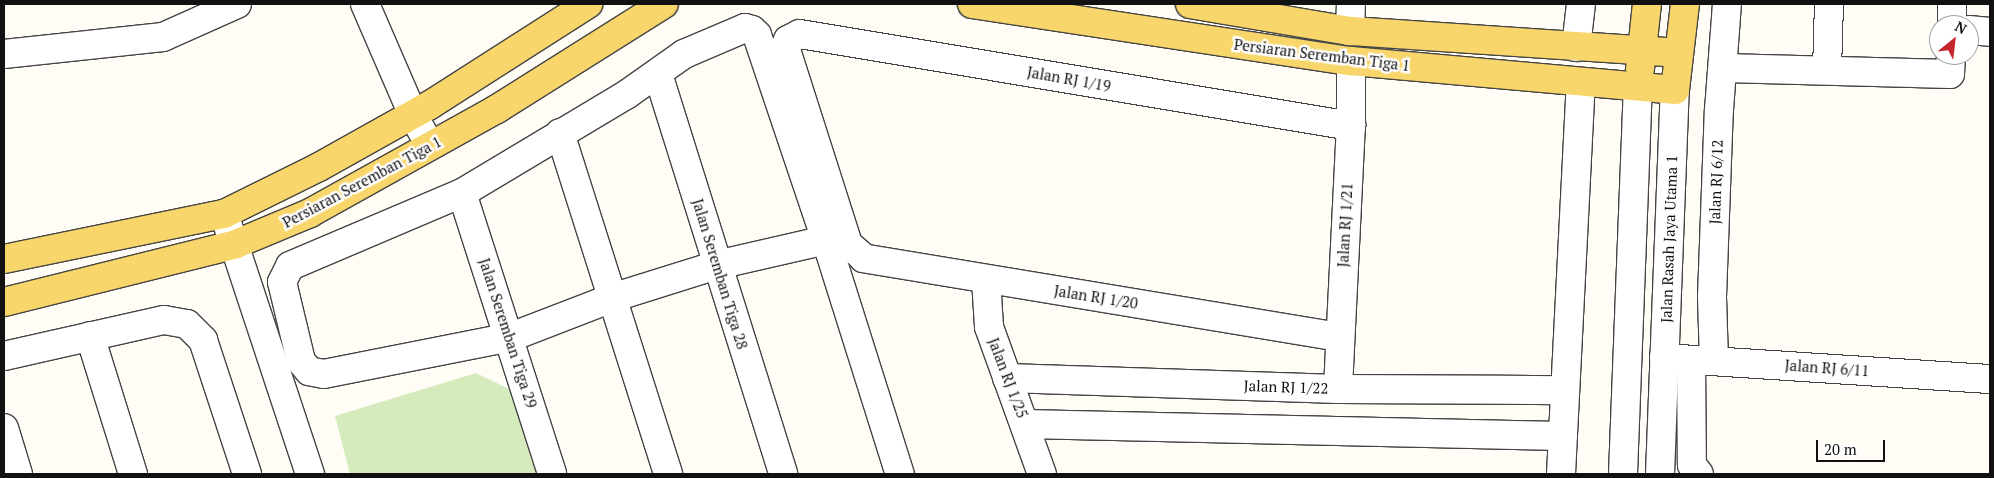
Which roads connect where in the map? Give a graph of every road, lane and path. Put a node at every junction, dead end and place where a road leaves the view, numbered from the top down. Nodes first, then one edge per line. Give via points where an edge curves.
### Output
1 (237, 4) edge
2 (365, 4) edge
3 (588, 4) edge
4 (664, 4) edge
5 (972, 4) edge
6 (1190, 4) edge
7 (1351, 4) edge
8 (1581, 4) edge
9 (1647, 4) edge
10 (1685, 4) edge
11 (1727, 4) edge
12 (1829, 4) edge
13 (1350, 31) junction
14 (1576, 47) junction
15 (1642, 50) junction
16 (1678, 53) junction
17 (4, 54) edge
18 (1350, 61) junction
19 (1950, 65) edge
20 (1723, 68) junction
21 (1827, 70) junction
22 (658, 74) junction
23 (1581, 83) junction
24 (1638, 88) junction
25 (1675, 90) junction
26 (413, 115) junction
27 (1351, 126) junction
28 (560, 133) junction
29 (430, 146) junction
30 (462, 193) junction
31 (224, 214) junction
32 (826, 240) junction
33 (236, 244) junction
34 (854, 252) joint
35 (4, 259) edge
36 (717, 265) junction
37 (986, 279) junction
38 (612, 298) junction
39 (4, 302) edge
40 (90, 336) junction
41 (510, 337) junction
42 (1339, 337) junction
43 (4, 356) edge
44 (1664, 358) junction
45 (1703, 360) junction
46 (1007, 378) junction
47 (1990, 379) edge
48 (1338, 389) junction
49 (1565, 390) junction
50 (1025, 424) junction
51 (4, 428) edge
52 (1563, 436) junction
53 (18, 474) edge
54 (133, 474) edge
55 (247, 474) edge
56 (310, 474) edge
57 (552, 474) edge
58 (668, 474) edge
59 (783, 474) edge
60 (900, 474) edge
61 (1042, 474) edge
62 (1561, 474) edge
63 (1623, 474) edge
64 (1660, 474) edge
65 (1699, 474) edge

1 - 17 street via 163,37
2 - 26 street
3 - 26 main road
4 - 29 main road, Persiaran Seremban Tiga 1 via 497,109
5 - 18 main road, Persiaran Seremban Tiga 1
6 - 13 main road, Persiaran Seremban Tiga 1
7 - 13 street
8 - 14 street
9 - 15 main road
10 - 16 main road, Jalan Rasah Jaya Utama 1
11 - 20 street, Jalan RJ 6/12
12 - 21 street
13 - 14 main road, Persiaran Seremban Tiga 1
13 - 18 main road
14 - 15 main road, Persiaran Seremban Tiga 1
15 - 16 main road, Persiaran Seremban Tiga 1
15 - 24 main road
16 - 25 main road, Jalan Rasah Jaya Utama 1
18 - 23 main road, Persiaran Seremban Tiga 1
18 - 27 street, Jalan RJ 1/21
19 - 21 street
20 - 21 street
20 - 45 street, Jalan RJ 6/12 via 1712,297
22 - 28 street
22 - 32 street via 684,54 745,28 752,30 757,36
22 - 36 street, Jalan Seremban Tiga 28
23 - 24 main road, Persiaran Seremban Tiga 1
23 - 49 street
24 - 25 main road, Persiaran Seremban Tiga 1
24 - 63 street
25 - 44 street, Jalan Rasah Jaya Utama 1
26 - 29 street
26 - 31 main road
27 - 34 street, Jalan RJ 1/19 via 800,34 788,40 786,55 848,244
27 - 42 street, Jalan RJ 1/21
28 - 30 street
28 - 38 street
29 - 33 main road, Persiaran Seremban Tiga 1 via 310,213
30 - 41 street, Jalan Seremban Tiga 29
30 - 41 street via 290,266 282,282 301,361 309,371 324,374
31 - 33 street
31 - 35 main road
32 - 36 street
32 - 60 street
33 - 39 main road, Persiaran Seremban Tiga 1
33 - 56 street
34 - 37 street, Jalan RJ 1/20 via 864,258
36 - 38 street
36 - 59 street, Jalan Seremban Tiga 28
37 - 42 street, Jalan RJ 1/20
37 - 46 street, Jalan RJ 1/25 via 989,327
38 - 41 street
38 - 58 street
40 - 43 street
40 - 54 street
40 - 55 street via 164,320 187,324 196,331 204,340 224,394
41 - 57 street, Jalan Seremban Tiga 29
42 - 48 street, Jalan RJ 1/21
44 - 45 street, Jalan RJ 6/11
44 - 64 street, Jalan Rasah Jaya Utama 1
45 - 47 street, Jalan RJ 6/11
45 - 65 street, Jalan RJ 6/12 via 1692,465
46 - 48 street, Jalan RJ 1/22
46 - 50 street, Jalan RJ 1/25
48 - 49 street, Jalan RJ 1/22
49 - 52 street
50 - 52 street
50 - 61 street, Jalan RJ 1/25
51 - 53 street
52 - 62 street

